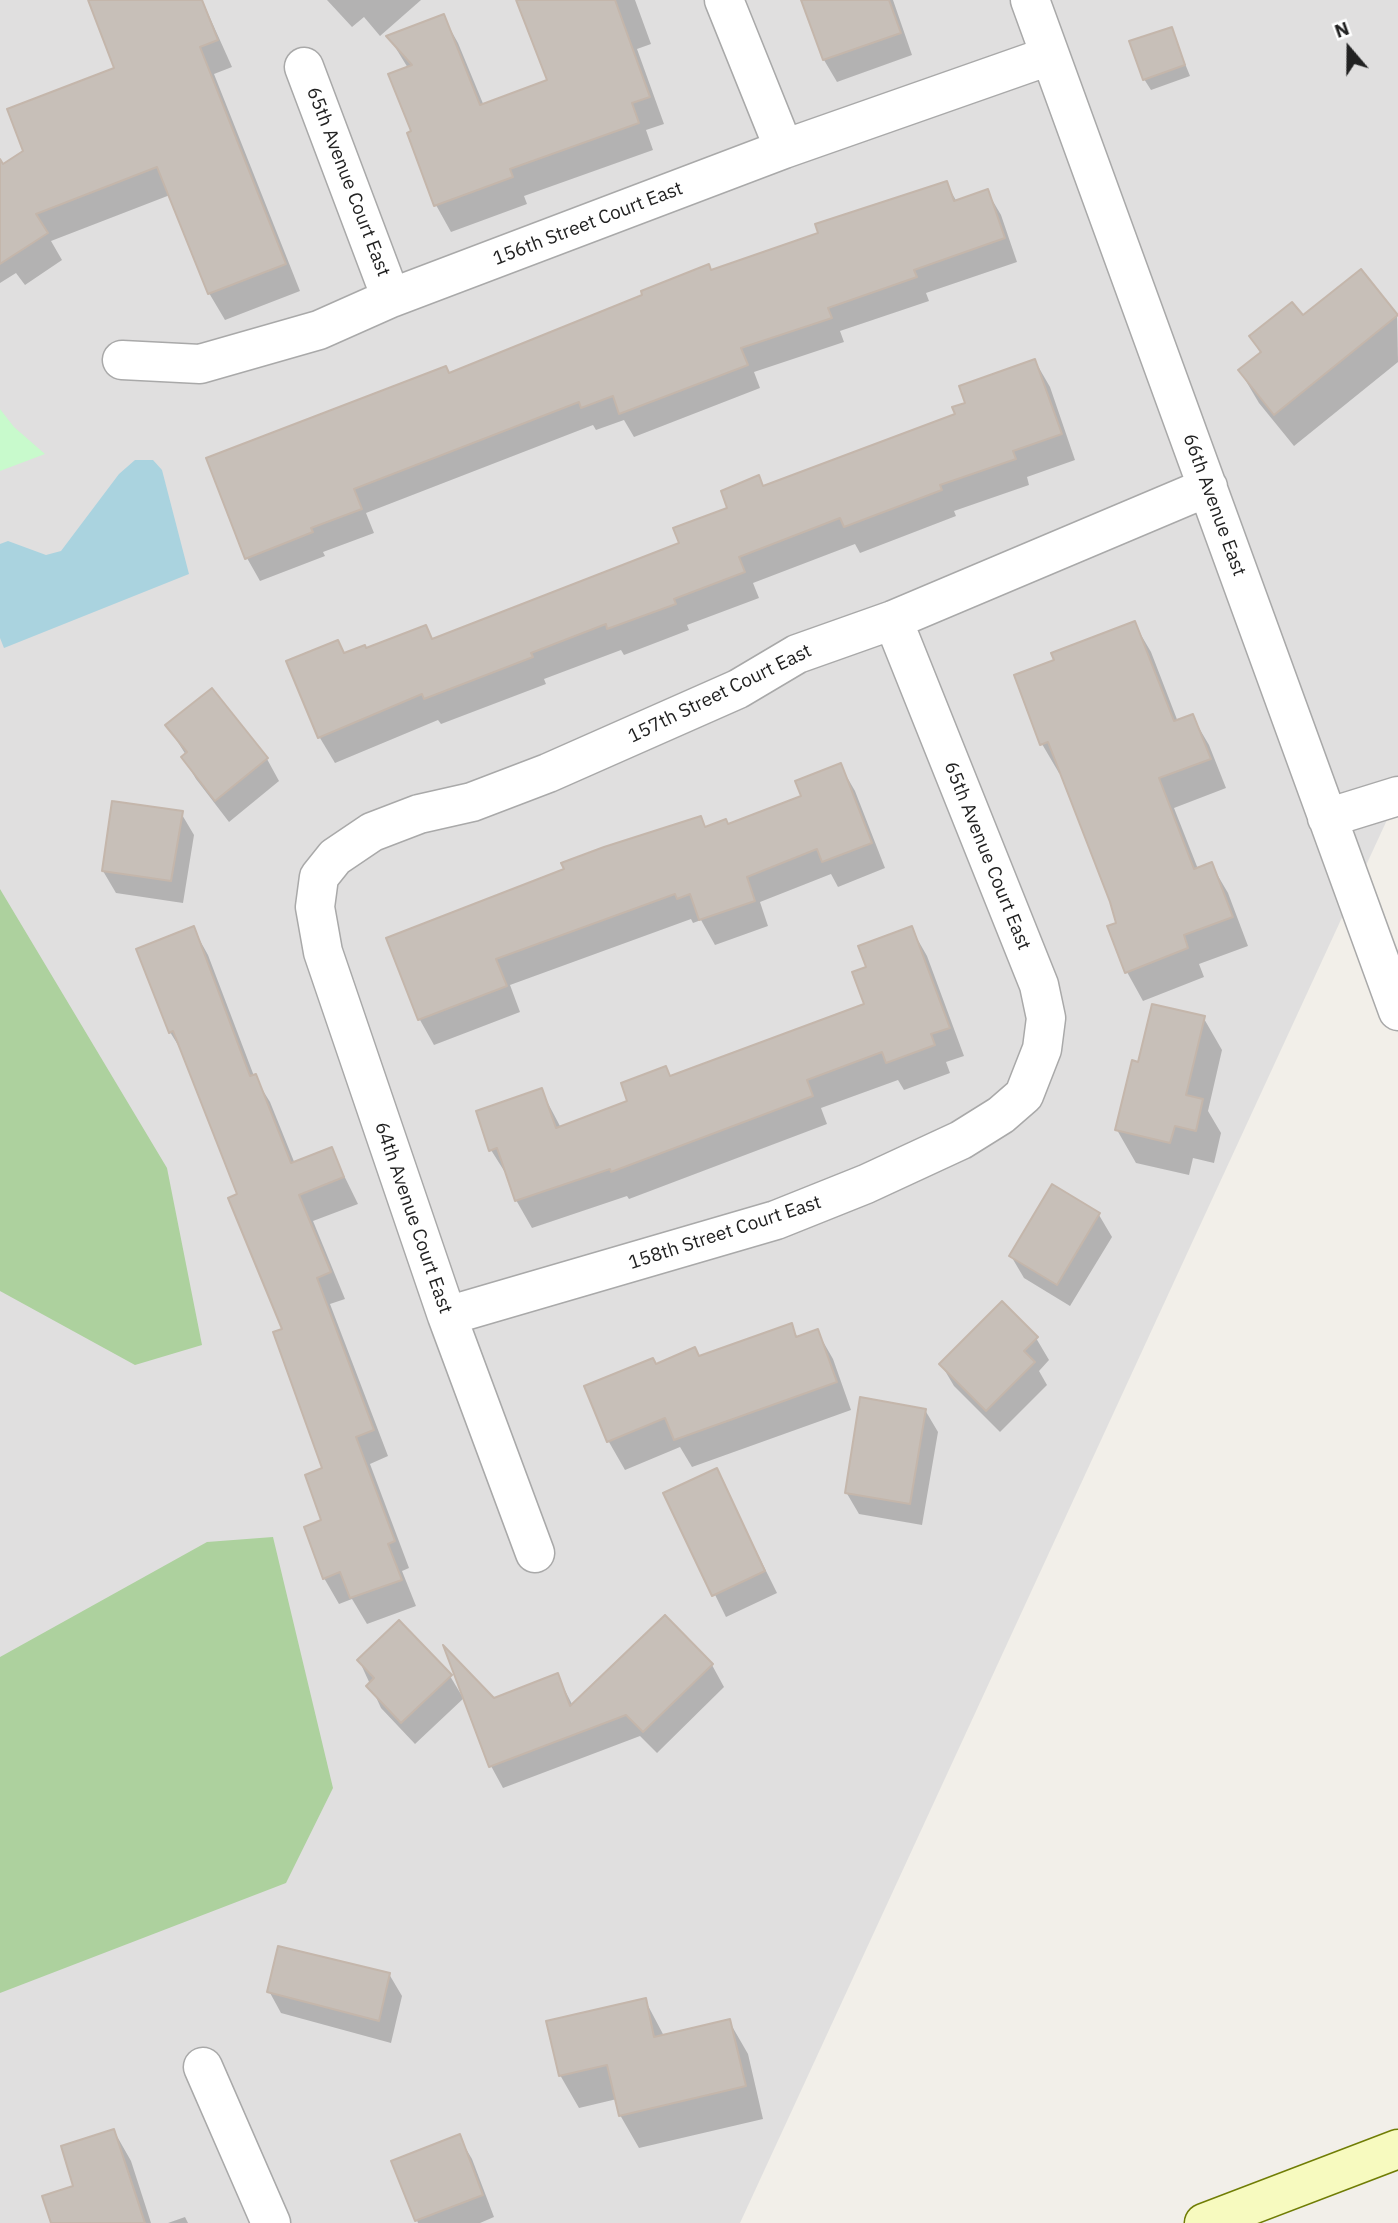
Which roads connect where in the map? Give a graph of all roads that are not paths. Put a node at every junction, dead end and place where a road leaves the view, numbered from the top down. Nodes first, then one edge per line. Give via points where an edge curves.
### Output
1 (724, 0) edge
2 (1030, 0) edge
3 (1049, 56) junction
4 (304, 66) dead end
5 (785, 149) junction
6 (391, 298) junction
7 (122, 360) dead end
8 (1208, 487) junction
9 (893, 620) junction
10 (1398, 796) edge
11 (1327, 818) junction
12 (319, 877) joint
13 (1398, 1011) edge
14 (1024, 1095) joint
15 (447, 1316) junction
16 (535, 1553) dead end
17 (203, 2067) dead end
18 (1398, 2149) edge
19 (271, 2223) edge
20 (1204, 2223) edge

1 - 5 street
2 - 3 street, 66th Avenue East
3 - 5 street, 156th Street Court East
3 - 8 street, 66th Avenue East
4 - 6 street, 65th Avenue Court East
5 - 6 street, 156th Street Court East
6 - 7 street, 156th Street Court East via 318,330 200,364
8 - 9 street, 157th Street Court East
8 - 11 street, 66th Avenue East
9 - 12 street, 157th Street Court East via 797,654 738,689 548,773 372,832 335,856
9 - 14 street, 65th Avenue Court East via 1039,985 1046,1018 1042,1049
10 - 11 street
11 - 13 street, 66th Avenue East
12 - 15 street, 64th Avenue Court East via 315,907 323,952
14 - 15 street, 158th Street Court East via 961,1140 776,1220
15 - 16 street, 64th Avenue Court East
17 - 19 street
18 - 20 main road

